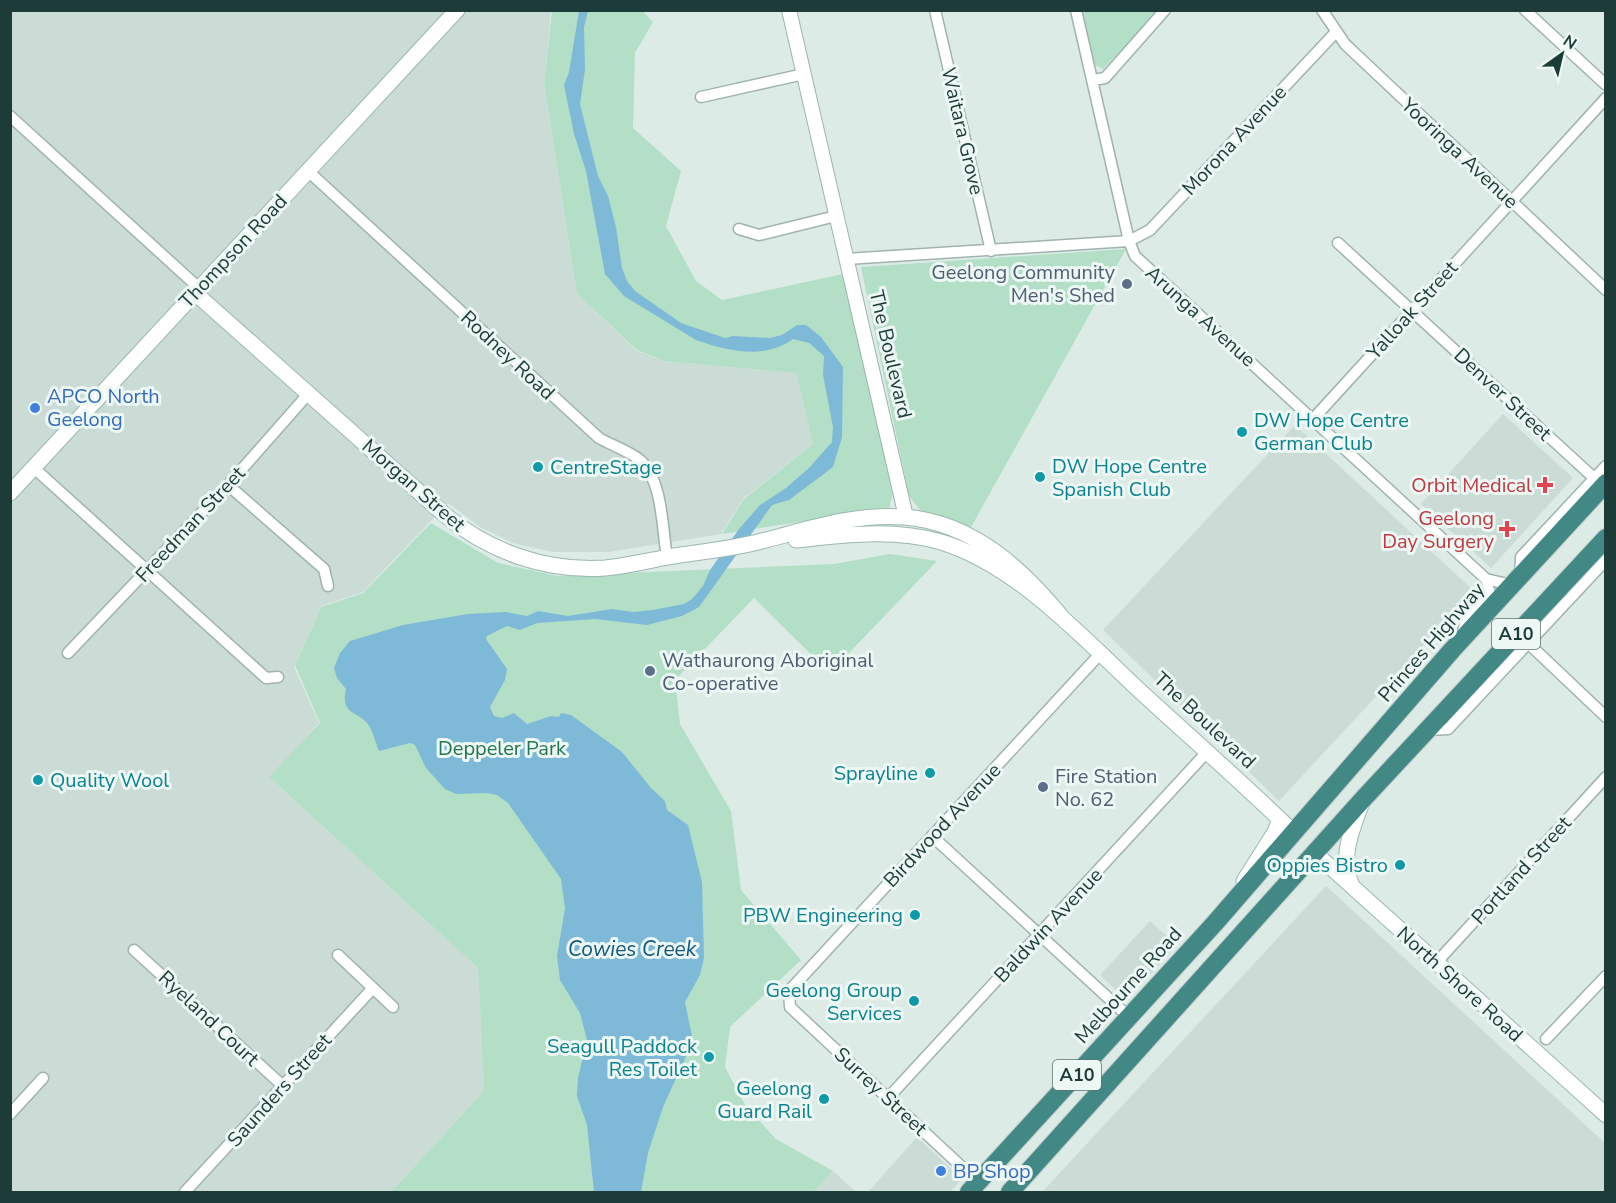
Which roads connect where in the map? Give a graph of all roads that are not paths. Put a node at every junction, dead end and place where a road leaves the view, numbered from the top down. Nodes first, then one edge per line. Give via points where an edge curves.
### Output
1 (457, 10) edge
2 (789, 10) edge
3 (935, 10) edge
4 (1076, 10) edge
5 (1165, 10) edge
6 (1322, 10) edge
7 (1525, 10) edge
8 (1335, 33) junction
9 (804, 74) junction
10 (1093, 80) junction
11 (1605, 84) edge
12 (701, 97) dead end
13 (1605, 98) edge
14 (10, 116) edge
15 (308, 171) junction
16 (1511, 201) junction
17 (837, 216) junction
18 (739, 229) dead end
19 (1129, 241) junction
20 (1338, 243) dead end
21 (991, 251) junction
22 (846, 259) junction
23 (1605, 290) edge
24 (197, 291) junction
25 (1411, 310) junction
26 (309, 393) junction
27 (1314, 418) junction
28 (1605, 466) edge
29 (34, 468) junction
30 (1600, 481) edge
31 (228, 485) junction
32 (10, 493) edge
33 (906, 517) junction
34 (907, 535) junction
35 (1605, 538) edge
36 (751, 544) junction
37 (667, 558) junction
38 (1605, 560) edge
39 (147, 569) junction
40 (1486, 579) junction
41 (1516, 580) junction
42 (328, 586) dead end
43 (1065, 621) junction
44 (1460, 642) junction
45 (1528, 644) junction
46 (68, 653) dead end
47 (1100, 654) junction
48 (278, 677) dead end
49 (1605, 717) edge
50 (1427, 730) junction
51 (1207, 752) junction
52 (1605, 777) edge
53 (1363, 799) junction
54 (1280, 820) junction
55 (1294, 833) junction
56 (932, 836) junction
57 (1315, 853) junction
58 (1352, 886) junction
59 (1225, 911) junction
60 (1039, 935) junction
61 (134, 950) dead end
62 (338, 955) dead end
63 (1436, 963) junction
64 (1605, 976) edge
65 (373, 988) junction
66 (788, 998) joint
67 (393, 1007) dead end
68 (1129, 1017) junction
69 (1546, 1040) dead end
70 (43, 1078) dead end
71 (283, 1086) junction
72 (888, 1098) junction
73 (10, 1114) edge
74 (1605, 1115) edge
75 (973, 1187) edge
76 (185, 1192) edge
77 (1010, 1192) edge

1 - 15 main road, Thompson Road
2 - 9 street, The Boulevard
3 - 21 street, Waitara Grove
4 - 10 street
5 - 10 street via 1105,78
6 - 8 street, Yooringa Avenue
7 - 11 street
8 - 16 street, Yooringa Avenue
8 - 19 street, Morona Avenue via 1150,230
9 - 12 street
9 - 17 street, The Boulevard
10 - 19 street
11 - 13 street
13 - 16 street, Yalloak Street
14 - 24 street, Morgan Street
15 - 24 main road, Thompson Road
15 - 37 street, Rodney Road via 599,438 639,459 650,472 656,490
16 - 23 street, Yooringa Avenue
16 - 25 street, Yalloak Street
17 - 18 street via 759,235
17 - 22 street, The Boulevard
19 - 21 street
19 - 27 street, Arunga Avenue via 1135,256
20 - 25 street, Denver Street
21 - 22 street
22 - 33 street, The Boulevard
24 - 26 main road, Morgan Street
24 - 29 main road, Thompson Road
25 - 27 street, Yalloak Street
25 - 30 street, Denver Street
26 - 31 street, Freedman Street
26 - 37 main road, Morgan Street via 445,515 493,546 527,560 575,568 613,567
27 - 40 street, Arunga Avenue
28 - 30 street
29 - 32 main road, Thompson Road
29 - 39 street
30 - 41 highway, Princes Highway / A10
31 - 39 street, Freedman Street
31 - 42 street via 324,569
33 - 34 main road
33 - 36 main road, Morgan Street via 844,520
33 - 43 main road, The Boulevard via 958,531 996,552 1027,577
34 - 36 main road, Morgan Street via 865,533
34 - 43 main road, The Boulevard via 947,544 979,558
35 - 50 highway, A10
36 - 37 main road, Morgan Street
38 - 45 street
39 - 46 street, Freedman Street
39 - 48 street via 266,678
40 - 41 street
40 - 44 street via 1490,594 1466,621
41 - 44 highway, Princes Highway / A10
43 - 47 main road, The Boulevard
44 - 55 highway, Princes Highway / A10
45 - 49 street
45 - 50 street via 1448,729
47 - 51 main road, The Boulevard
47 - 56 street, Birdwood Avenue
50 - 53 highway, A10
51 - 54 main road, The Boulevard
51 - 60 street, Baldwin Avenue
52 - 63 street, Portland Street
53 - 57 highway, A10
53 - 58 main road via 1347,846 1347,872
54 - 55 main road, The Boulevard
54 - 59 main road
55 - 57 highway, The Boulevard
55 - 59 highway, Melbourne Road / A10
56 - 60 street
56 - 66 street, Birdwood Avenue via 789,991
57 - 58 main road, North Shore Road
57 - 77 highway, A10
58 - 63 main road, North Shore Road
59 - 68 highway, Melbourne Road / A10
60 - 68 street
60 - 72 street, Baldwin Avenue
61 - 71 street, Ryeland Court
62 - 65 street
63 - 74 main road, North Shore Road
64 - 69 street
65 - 67 street
65 - 71 street, Saunders Street
66 - 72 street, Surrey Street via 790,1007
68 - 75 highway, Melbourne Road / A10
70 - 73 street
71 - 76 street, Saunders Street
72 - 75 street, Surrey Street

